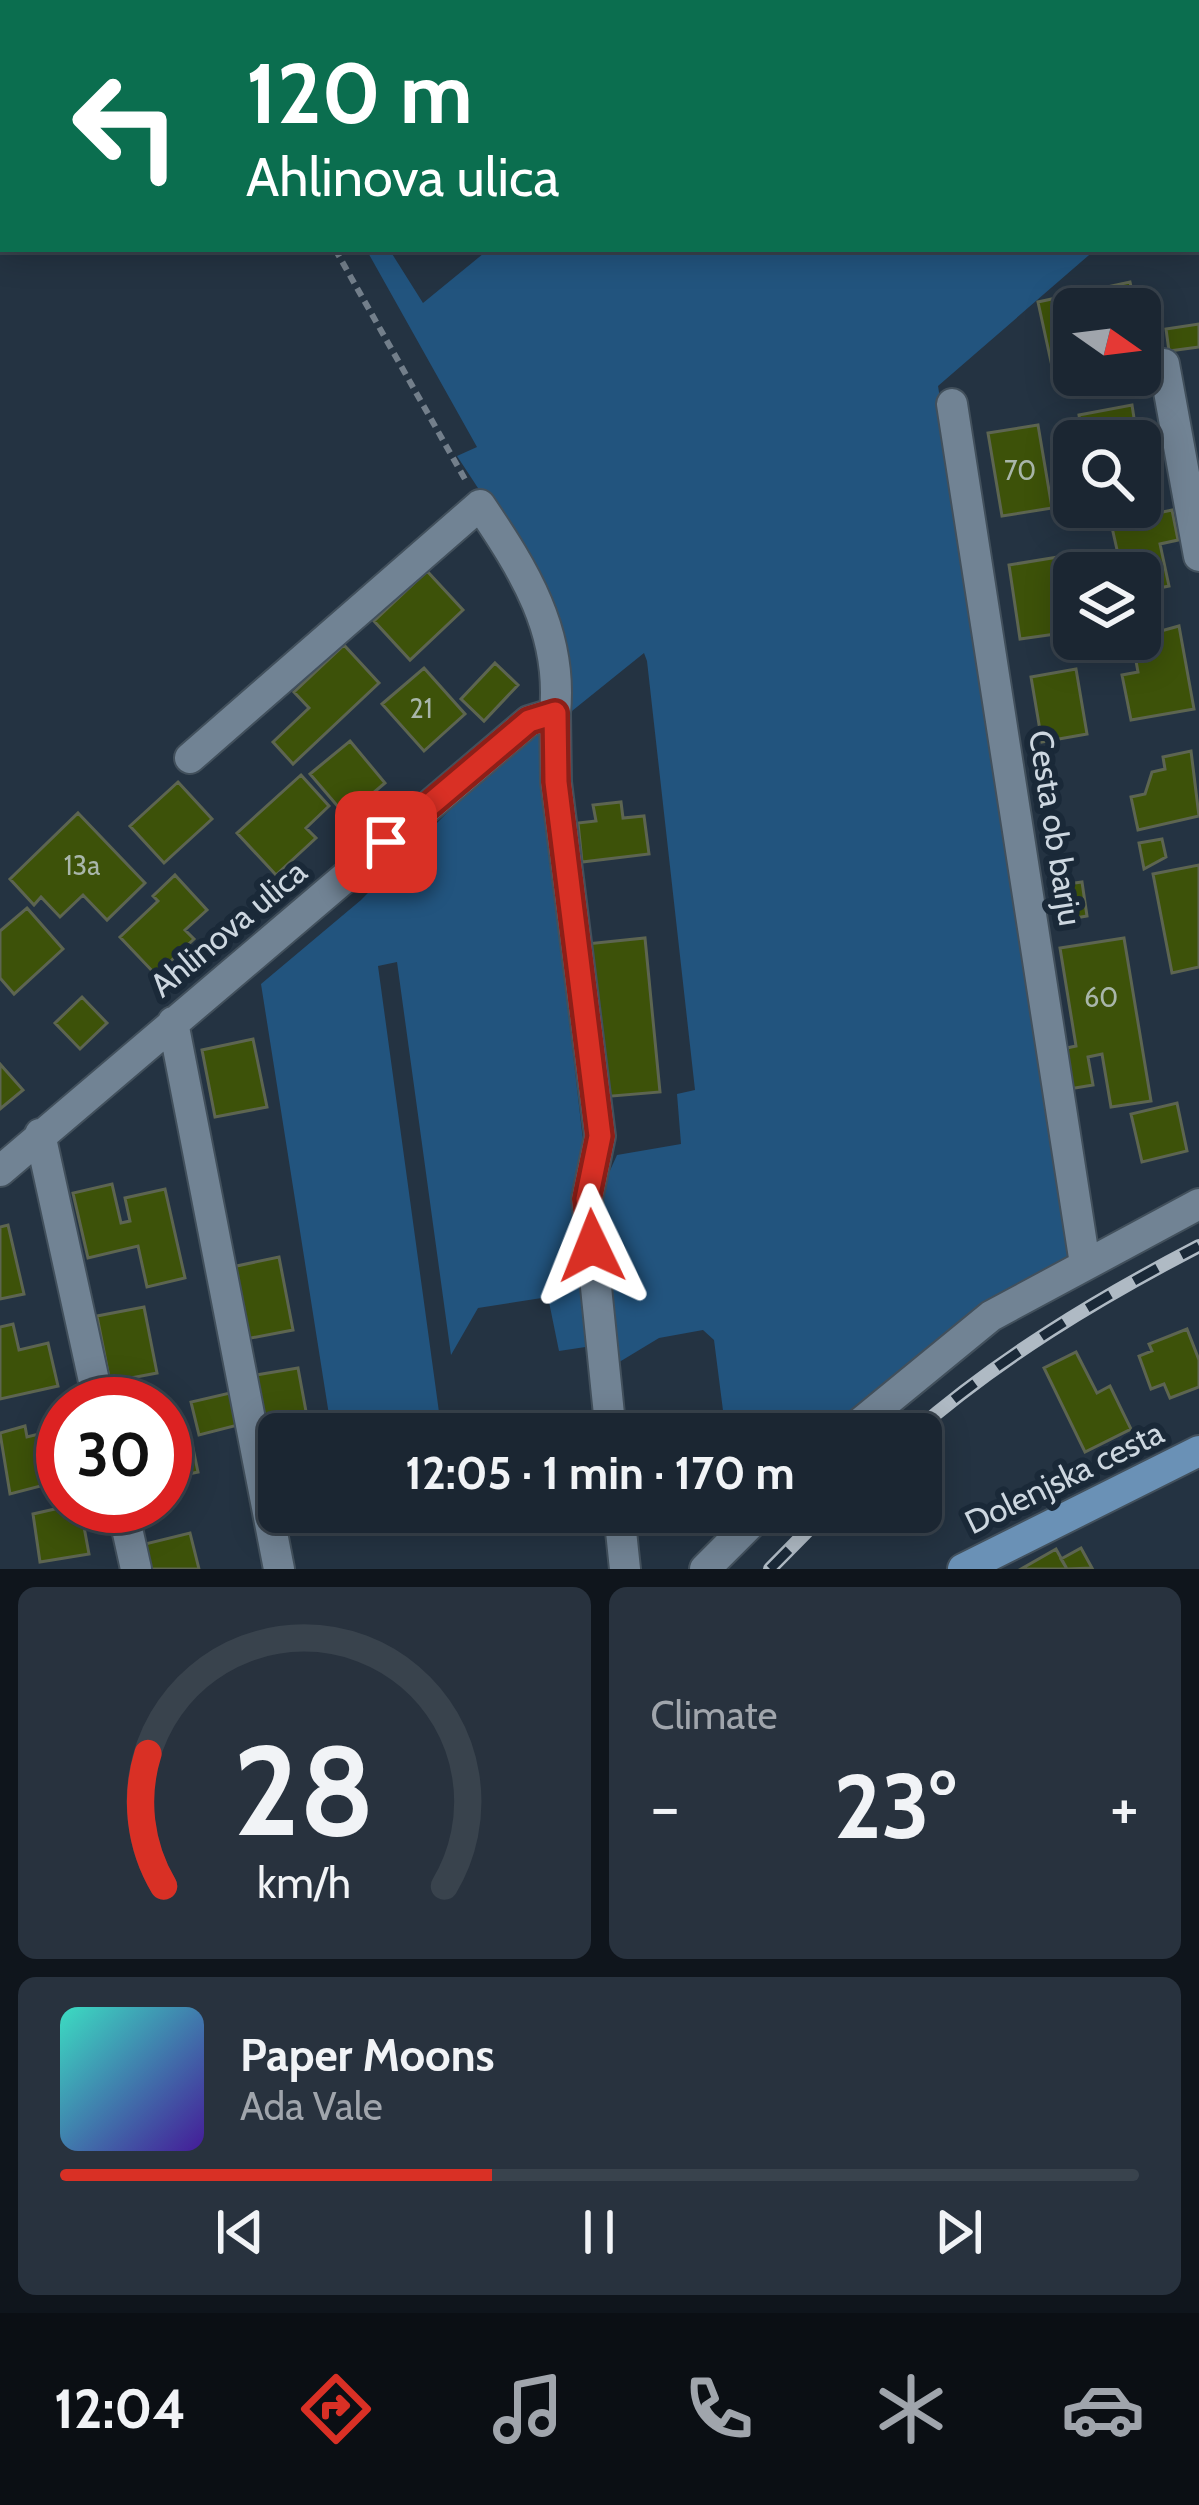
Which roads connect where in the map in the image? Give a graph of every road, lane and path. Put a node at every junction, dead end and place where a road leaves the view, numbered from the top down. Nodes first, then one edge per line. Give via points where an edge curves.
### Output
1 (337, 252) edge
2 (1164, 364) dead end
3 (952, 404) dead end
4 (479, 505) junction
5 (1199, 556) edge
6 (555, 713) junction
7 (190, 758) dead end
8 (172, 1022) junction
9 (40, 1134) junction
10 (0, 1171) edge
11 (1199, 1204) edge
12 (1085, 1264) junction
13 (93, 1377) edge
14 (609, 1413) edge
15 (873, 1413) edge
16 (1199, 1450) edge
17 (128, 1533) edge
18 (621, 1533) edge
19 (741, 1533) edge
20 (136, 1569) edge
21 (279, 1569) edge
22 (625, 1569) edge
23 (705, 1569) edge
24 (962, 1569) edge

1 - 4 path
2 - 5 street
3 - 12 street, Cesta ob barju
4 - 6 street via 548,623
4 - 7 street
6 - 8 street, Ahlinova ulica via 529,721
6 - 14 street via 556,782 600,1136 587,1199
8 - 9 street, Ahlinova ulica
8 - 21 street
9 - 10 street, Ahlinova ulica
9 - 13 street
11 - 12 street
12 - 15 street via 992,1316
16 - 24 main road, Dolenjska cesta
17 - 20 street
18 - 22 street
19 - 23 street

